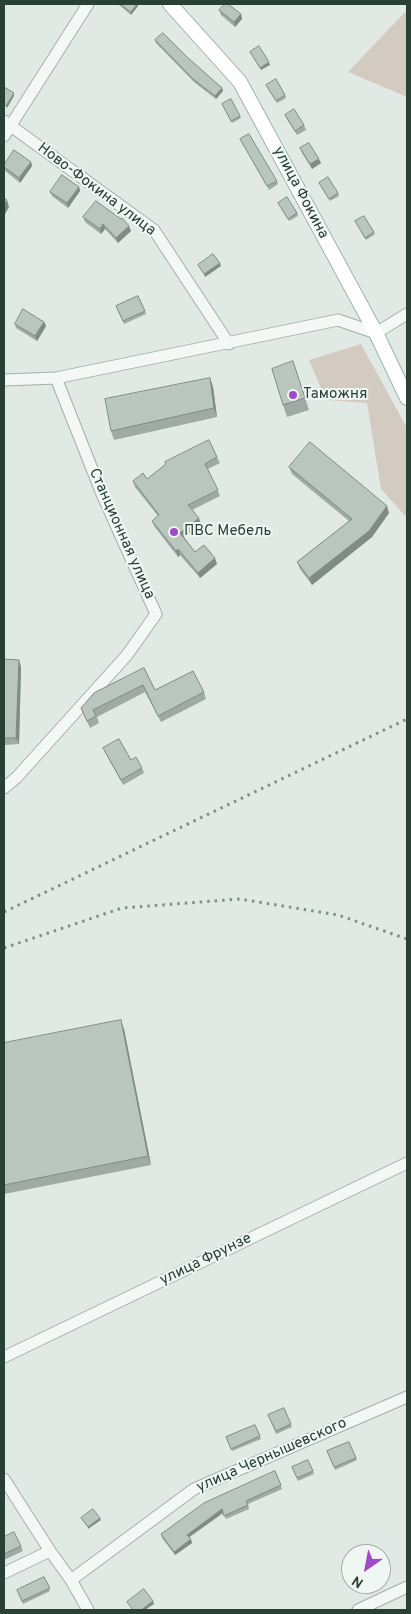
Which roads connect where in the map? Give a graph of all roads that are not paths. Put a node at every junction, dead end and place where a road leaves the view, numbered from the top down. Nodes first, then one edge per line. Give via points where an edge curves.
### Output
1 (88, 4) edge
2 (170, 4) edge
3 (7, 124) edge
4 (4, 136) edge
5 (407, 314) edge
6 (376, 333) junction
7 (228, 344) junction
8 (56, 378) junction
9 (4, 380) edge
10 (407, 398) edge
11 (4, 788) edge
12 (407, 1163) edge
13 (4, 1357) edge
14 (407, 1396) edge
15 (4, 1478) edge
16 (50, 1551) junction
17 (4, 1573) edge
18 (71, 1580) junction
19 (407, 1587) edge
20 (88, 1610) edge
21 (358, 1610) edge

1 - 3 street
2 - 6 main road, улица Фокина via 240,82
3 - 4 street
3 - 7 street, Ново-Фокина улица via 154,230
5 - 6 street
6 - 7 street via 338,320
6 - 10 main road, улица Фокина
7 - 8 street
8 - 9 street
8 - 11 street, Станционная улица via 102,494 156,614 128,656
12 - 13 street, улица Фрунзе
14 - 18 street, улица Чернышевского via 194,1489
15 - 16 street
16 - 17 street
16 - 18 street
18 - 20 street
19 - 21 street

